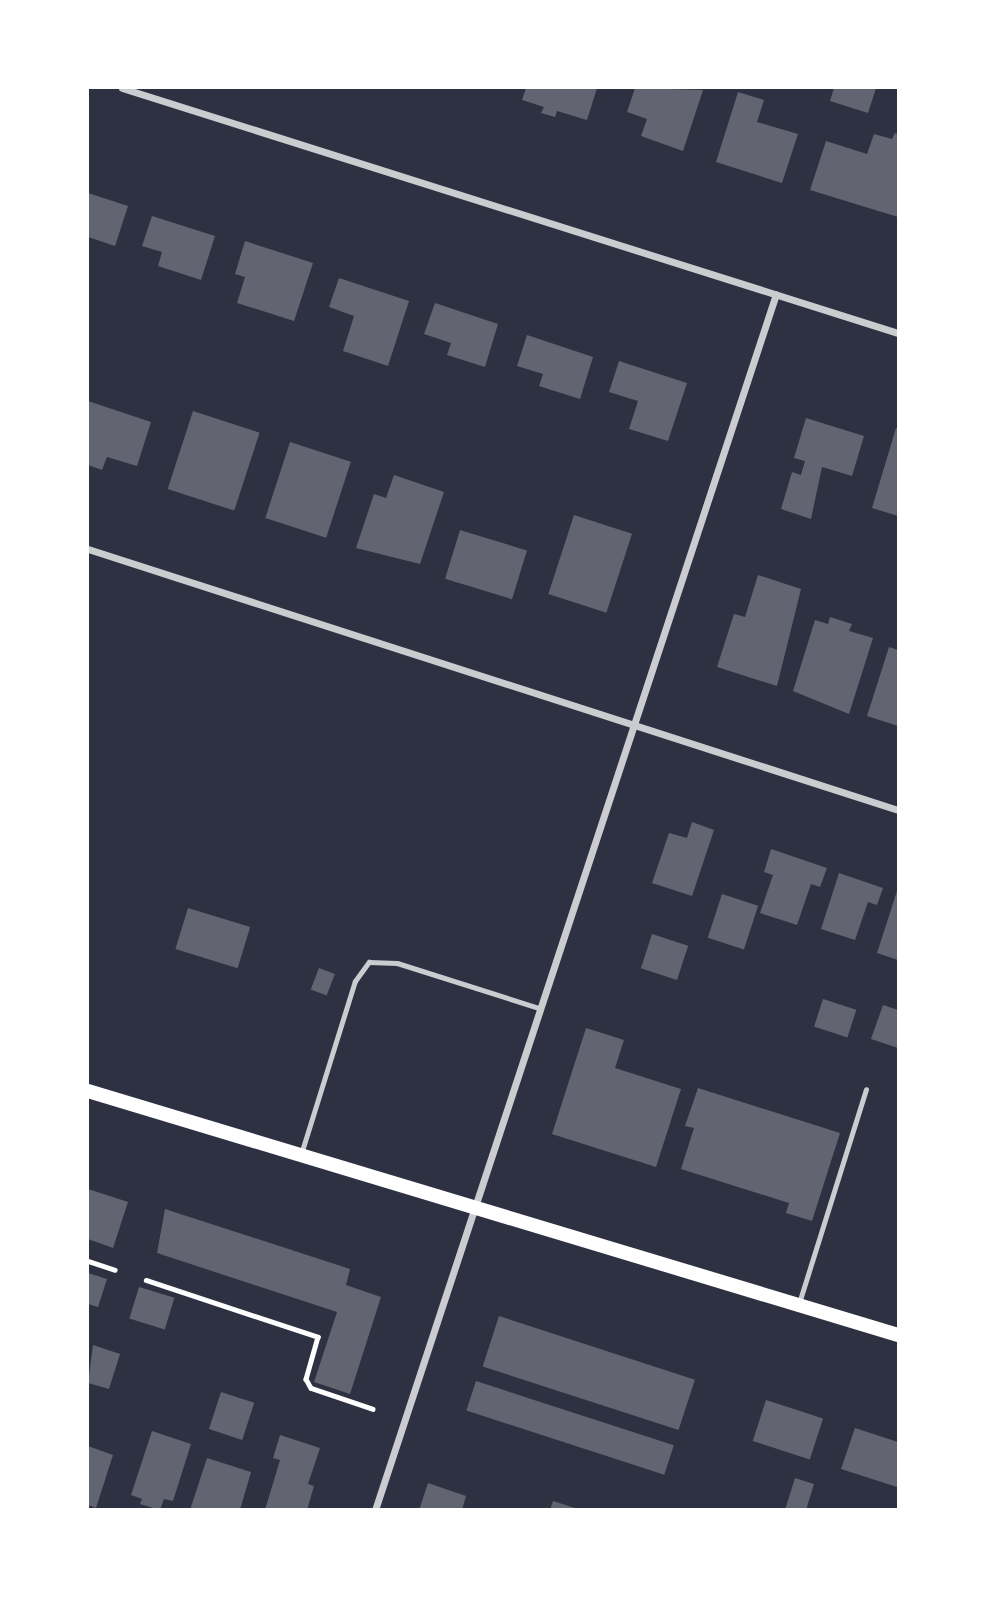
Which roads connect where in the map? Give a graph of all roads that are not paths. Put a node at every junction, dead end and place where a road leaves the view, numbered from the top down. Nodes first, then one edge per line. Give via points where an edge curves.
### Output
1 (122, 88) edge
2 (776, 294) junction
3 (898, 333) edge
4 (88, 549) edge
5 (635, 726) junction
6 (898, 810) edge
7 (539, 1009) junction
8 (866, 1089) dead end
9 (88, 1091) edge
10 (300, 1156) junction
11 (474, 1207) junction
12 (798, 1304) junction
13 (898, 1335) edge
14 (375, 1510) edge

1 - 2 street
2 - 3 street
2 - 5 street
4 - 5 street
5 - 6 street
5 - 7 street
7 - 10 lane via 397,964 369,962 355,981
7 - 11 street
8 - 12 lane
9 - 10 main road
10 - 11 main road
11 - 12 main road
11 - 14 street
12 - 13 main road

